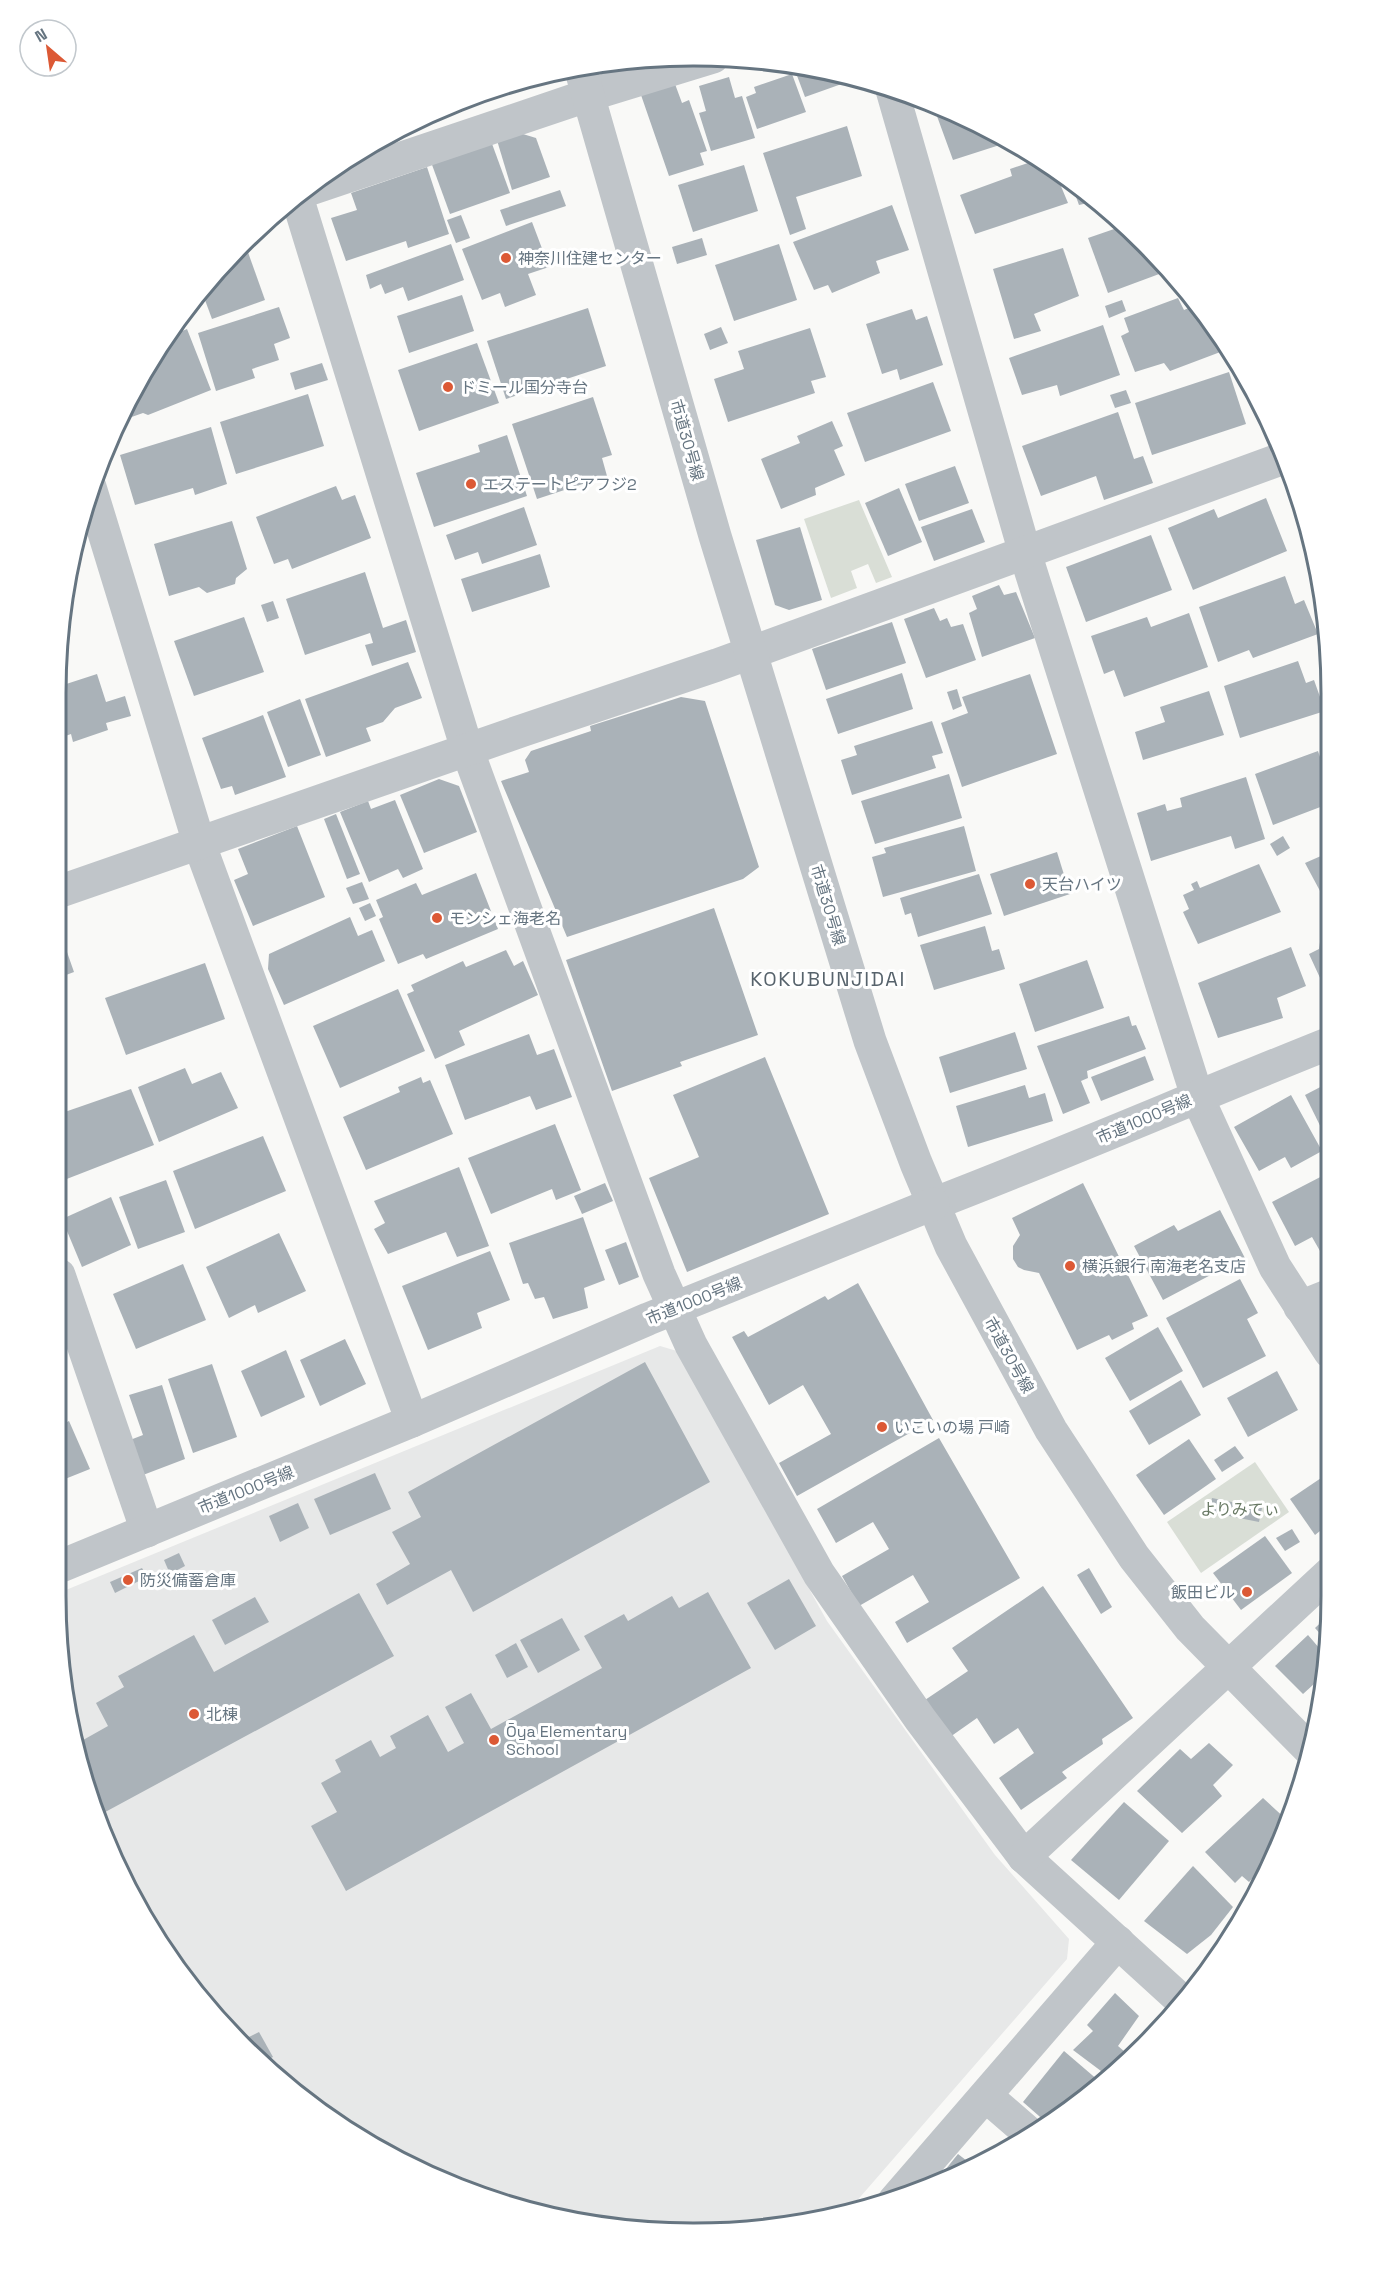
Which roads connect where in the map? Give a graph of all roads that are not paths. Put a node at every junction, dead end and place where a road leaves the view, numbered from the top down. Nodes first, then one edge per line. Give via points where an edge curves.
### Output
1 (661, 67) edge
2 (585, 81) edge
3 (895, 99) edge
4 (336, 179) edge
5 (300, 206) edge
6 (1276, 461) edge
7 (95, 504) edge
8 (1025, 553) junction
9 (750, 653) junction
10 (467, 750) junction
11 (199, 843) junction
12 (66, 889) edge
13 (1321, 1047) edge
14 (1197, 1096) junction
15 (933, 1204) junction
16 (66, 1295) edge
17 (1321, 1299) edge
18 (1300, 1307) junction
19 (674, 1309) junction
20 (1321, 1338) edge
21 (412, 1421) junction
22 (147, 1531) junction
23 (66, 1564) edge
24 (1321, 1581) edge
25 (1228, 1668) junction
26 (1303, 1743) edge
27 (1024, 1857) junction
28 (1118, 1942) junction
29 (1176, 1995) edge
30 (986, 2096) junction
31 (1024, 2129) edge
32 (908, 2185) edge

1 - 2 street
2 - 4 street
2 - 9 street, 市道30号線
3 - 8 street
5 - 10 street
6 - 8 street
7 - 11 street
8 - 9 street
8 - 14 street
9 - 10 street
9 - 15 street, 市道30号線 via 870,1041
10 - 11 street
10 - 19 street
11 - 12 street
11 - 21 street
13 - 14 street, 市道1000号線
14 - 15 street, 市道1000号線
14 - 18 street via 1275,1267
15 - 19 street, 市道1000号線
15 - 25 street, 市道30号線 via 977,1297 1051,1430 1134,1557 1190,1629
16 - 22 street
17 - 18 street
18 - 20 street
19 - 21 street, 市道1000号線
19 - 27 street via 819,1574 920,1719
21 - 22 street, 市道1000号線
22 - 23 street, 市道1000号線
24 - 25 street
25 - 26 street, 市道30号線
25 - 27 street
27 - 28 street
28 - 29 street
28 - 30 street
30 - 31 street
30 - 32 street

